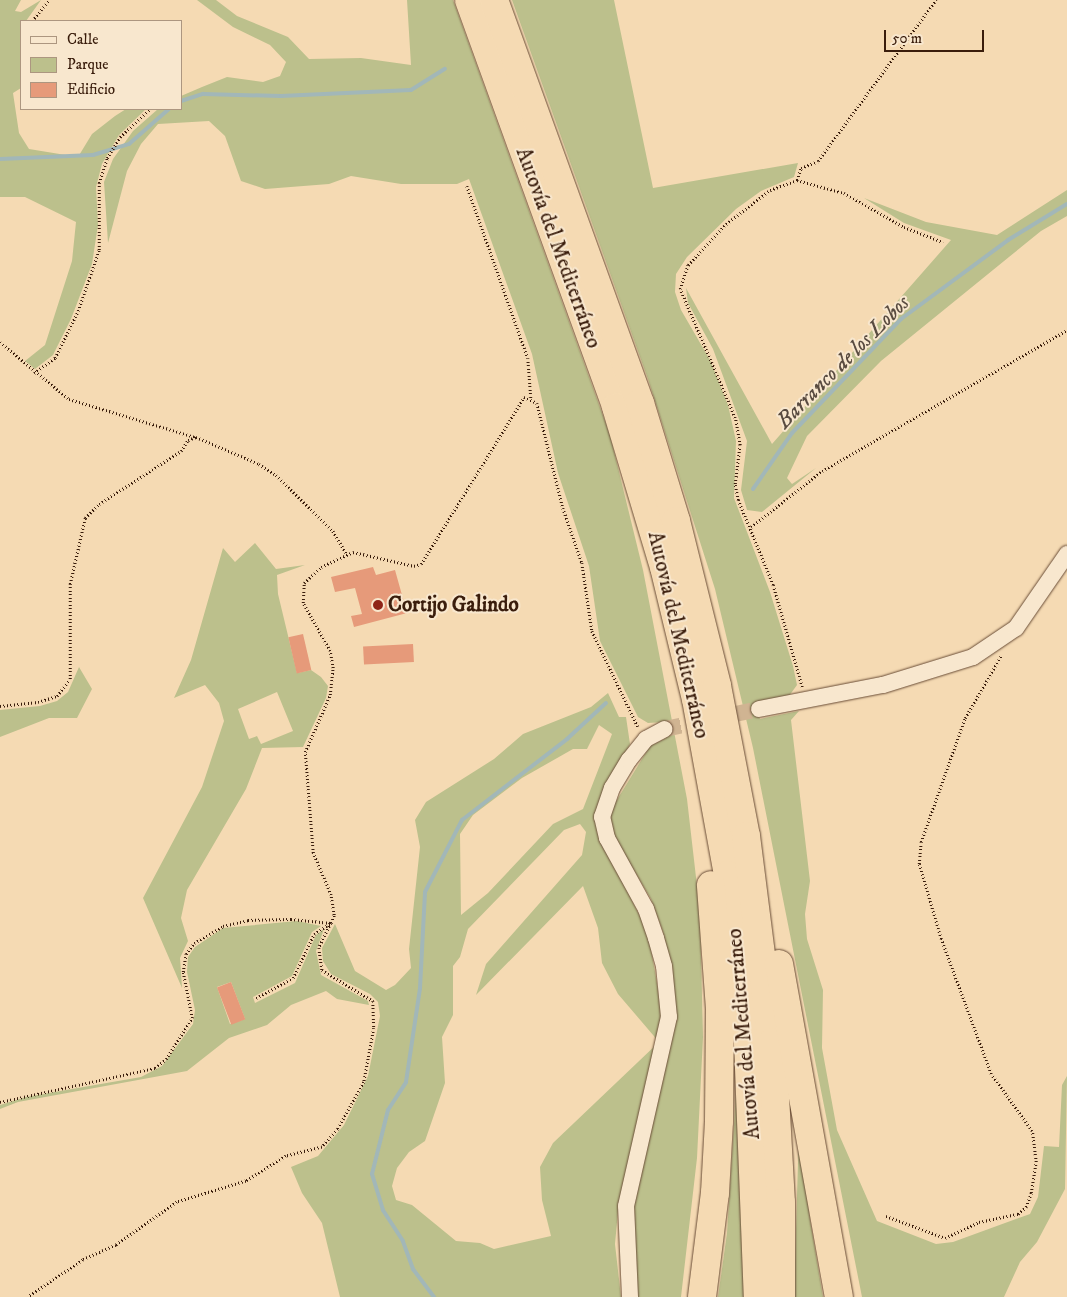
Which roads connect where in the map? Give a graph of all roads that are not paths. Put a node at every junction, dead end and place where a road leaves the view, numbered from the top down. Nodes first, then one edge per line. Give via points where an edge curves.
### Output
1 (469, 0) edge
2 (494, 0) edge
3 (1067, 554) edge
4 (696, 699) junction
5 (759, 709) tunnel mouth
6 (665, 729) tunnel mouth
7 (746, 836) junction
8 (630, 1297) edge
9 (702, 1297) edge
10 (758, 1297) edge
11 (781, 1297) edge
12 (839, 1297) edge

1 - 4 highway, Autovía del Mediterráneo via 616,407 664,567
2 - 7 highway, Autovía del Mediterráneo via 646,421 698,602
3 - 5 street via 1016,628 973,657 947,666
4 - 9 highway via 692,734 711,874 720,1009 715,1193
4 - 10 highway, Autovía del Mediterráneo via 728,875 748,1042
6 - 8 street via 646,739 612,788 602,817 607,838 646,909 656,938 664,966 669,1017 626,1206
7 - 11 highway, Autovía del Mediterráneo via 772,1042 781,1203
7 - 12 highway via 767,901

